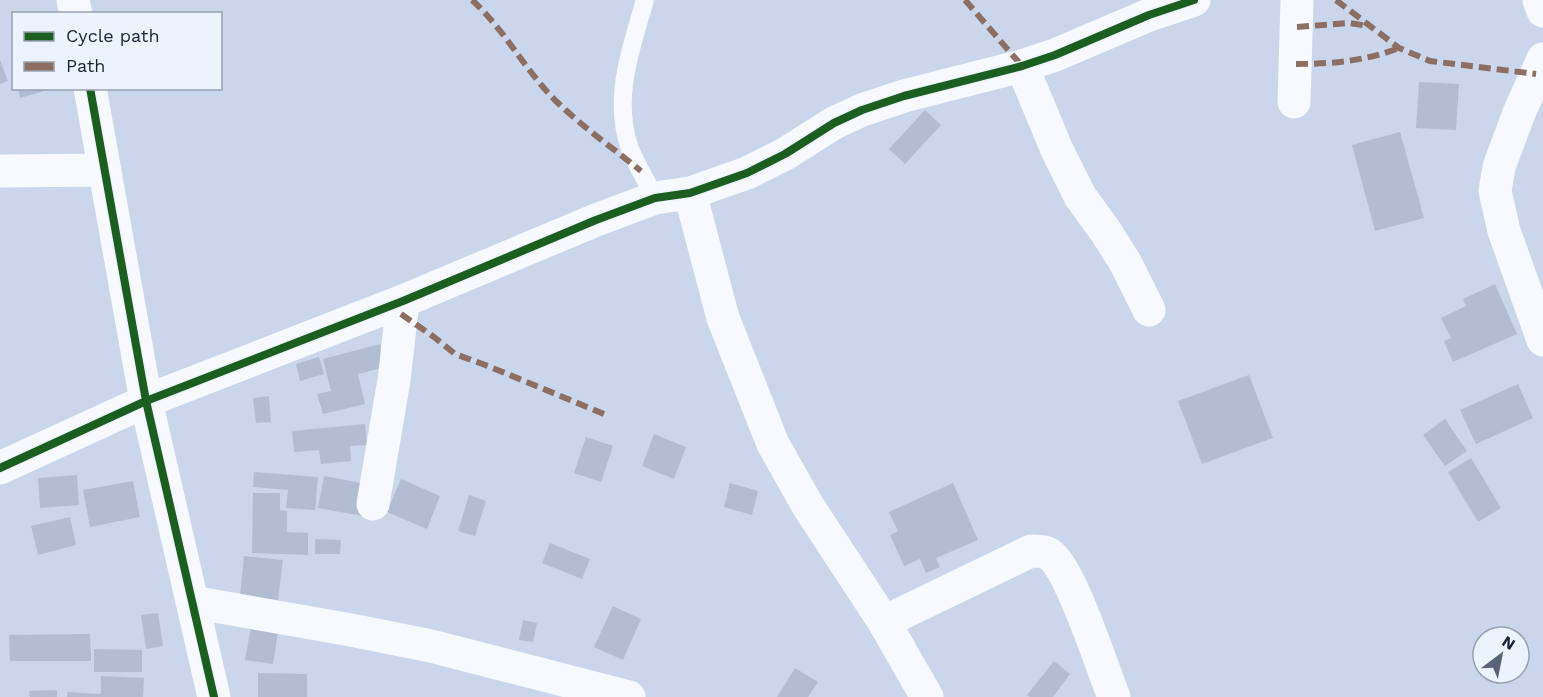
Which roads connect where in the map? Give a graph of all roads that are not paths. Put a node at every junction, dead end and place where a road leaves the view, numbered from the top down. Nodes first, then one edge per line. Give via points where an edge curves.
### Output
1 (645, 0) edge
2 (1194, 0) edge
3 (1297, 0) edge
4 (1539, 0) edge
5 (1543, 11) edge
6 (1543, 59) edge
7 (1022, 66) junction
8 (90, 90) edge
9 (1294, 102) dead end
10 (105, 170) junction
11 (0, 171) edge
12 (690, 193) junction
13 (656, 198) junction
14 (403, 301) junction
15 (1149, 310) dead end
16 (1543, 340) edge
17 (146, 401) junction
18 (0, 468) edge
19 (374, 504) dead end
20 (192, 603) junction
21 (884, 622) junction
22 (214, 697) edge
23 (629, 697) edge
24 (927, 697) edge
25 (1114, 697) edge

1 - 13 lane via 626,66 623,113 631,150
2 - 7 street
3 - 9 street
4 - 5 street
6 - 16 street via 1499,166 1495,191 1504,231
7 - 12 street via 862,110 747,173
7 - 15 street via 1080,196 1125,262
8 - 10 street
10 - 11 street
10 - 17 street
12 - 13 street
12 - 21 street via 723,318 773,444 808,506
13 - 14 street
14 - 17 street
14 - 19 street
17 - 18 street
17 - 20 street
20 - 22 street
20 - 23 street via 430,646
21 - 24 street
21 - 25 street via 1031,551 1048,552 1061,565

